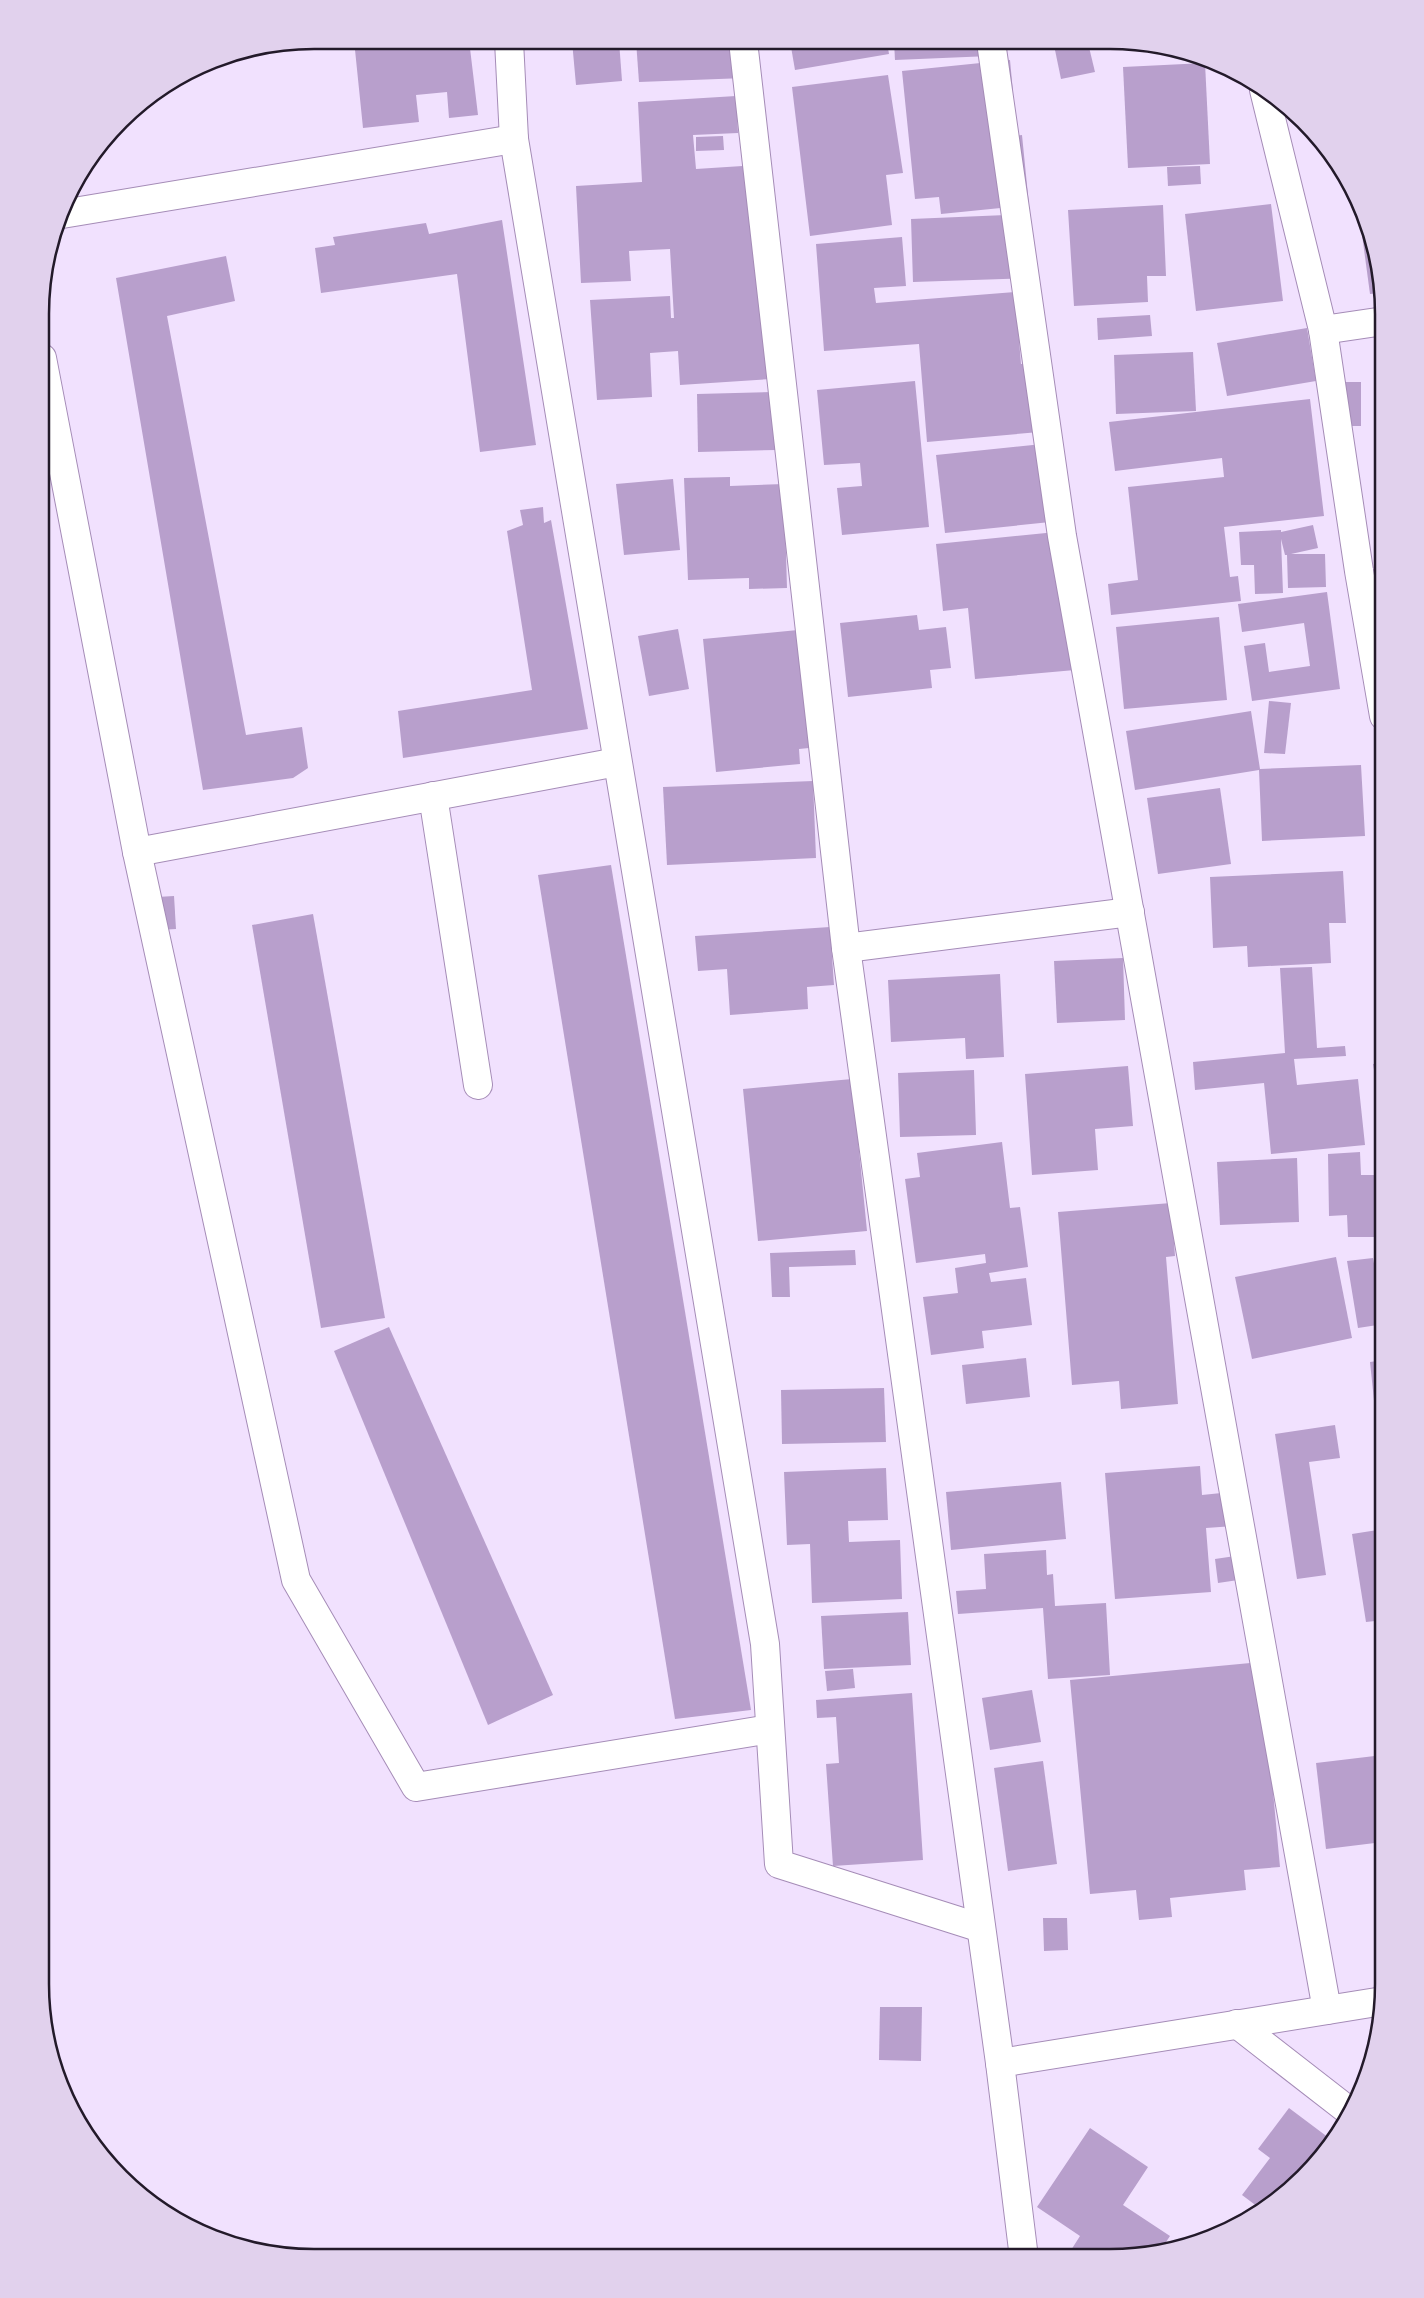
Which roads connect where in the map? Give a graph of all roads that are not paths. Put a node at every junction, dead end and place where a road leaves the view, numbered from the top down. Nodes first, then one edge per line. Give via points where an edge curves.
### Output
1 (509, 49) edge
2 (745, 49) edge
3 (992, 49) edge
4 (1267, 101) edge
5 (514, 138) junction
6 (69, 213) edge
7 (1375, 322) edge
8 (1323, 330) junction
9 (49, 394) edge
10 (1375, 664) edge
11 (618, 762) junction
12 (434, 796) junction
13 (137, 852) junction
14 (1130, 912) junction
15 (846, 948) junction
16 (478, 1085) dead end
17 (770, 1729) junction
18 (981, 1928) junction
19 (1375, 2002) edge
20 (1326, 2010) junction
21 (1237, 2024) junction
22 (1000, 2063) junction
23 (1345, 2108) edge
24 (1023, 2249) edge

1 - 5 street
2 - 15 street
3 - 14 street via 1062,536
4 - 8 street
5 - 6 street
5 - 11 street
7 - 8 street
8 - 10 street
9 - 13 street
11 - 12 street
11 - 17 street via 765,1644
12 - 13 street
12 - 16 street
13 - 17 street via 296,1580 416,1787
14 - 15 street
14 - 20 street
15 - 18 street
17 - 18 street via 779,1864
18 - 22 street
19 - 20 street
20 - 21 street
21 - 22 street
21 - 23 street
22 - 24 street

